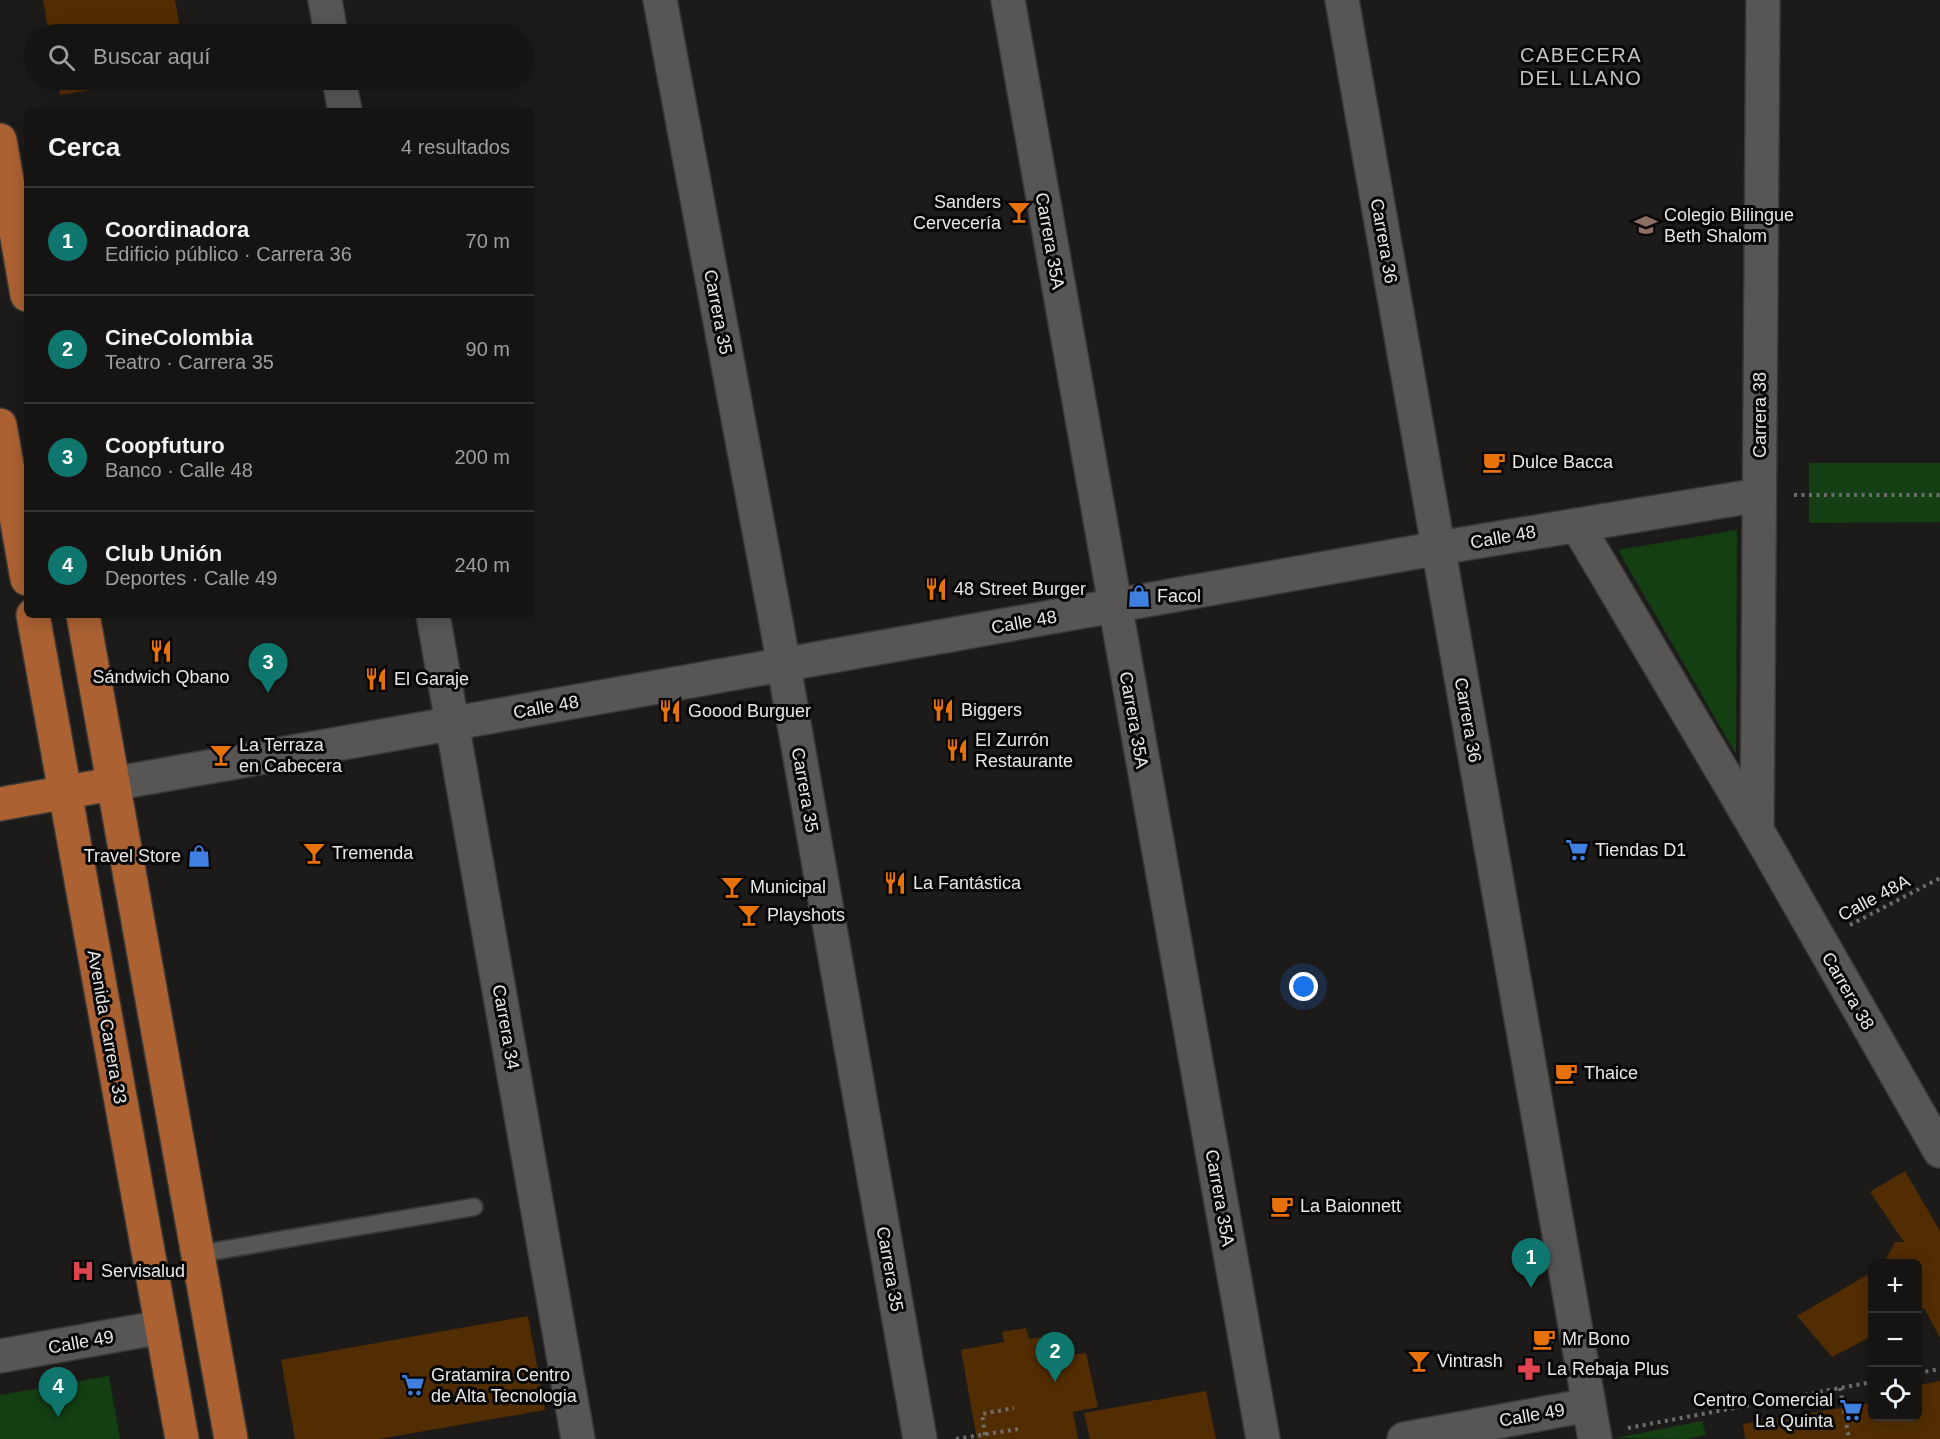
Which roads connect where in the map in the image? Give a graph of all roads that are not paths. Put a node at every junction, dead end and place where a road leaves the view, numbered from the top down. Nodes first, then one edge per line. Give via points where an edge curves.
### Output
1 (325, 0) edge
2 (660, 0) edge
3 (1008, 0) edge
4 (1342, 0) edge
5 (1763, 0) edge
6 (329, 24) edge
7 (341, 90) edge
8 (344, 108) edge
9 (0, 140) edge
10 (24, 278) edge
11 (0, 425) edge
12 (1759, 495) junction
13 (1576, 525) junction
14 (1439, 548) junction
15 (24, 562) edge
16 (1114, 606) junction
17 (34, 618) edge
18 (84, 618) edge
19 (434, 618) edge
20 (783, 664) junction
21 (452, 723) junction
22 (112, 784) junction
23 (64, 792) junction
24 (0, 804) edge
25 (1757, 830) junction
26 (1940, 1151) edge
27 (474, 1207) dead end
28 (198, 1254) junction
29 (162, 1328) junction
30 (0, 1356) edge
31 (1593, 1426) edge
32 (183, 1439) edge
33 (231, 1439) edge
34 (578, 1439) edge
35 (920, 1439) edge
36 (1263, 1439) edge
37 (1404, 1439) edge

1 - 6 street
2 - 20 street, Carrera 35
3 - 16 street, Carrera 35A
4 - 14 street, Carrera 36
5 - 12 street, Carrera 38
7 - 8 street
9 - 10 main road
11 - 15 main road
12 - 13 street, Calle 48
12 - 25 street, Carrera 38
13 - 14 street, Calle 48
13 - 25 street, Carrera 38
14 - 16 street, Calle 48
14 - 31 street, Carrera 36
16 - 20 street, Calle 48
16 - 36 street, Carrera 35A
17 - 23 main road, Avenida Carrera 33
18 - 22 main road
19 - 21 street, Carrera 34
20 - 21 street, Calle 48
20 - 35 street, Carrera 35
21 - 22 street, Calle 48
21 - 34 street, Carrera 34
22 - 23 main road
22 - 28 main road
23 - 24 main road
23 - 29 main road, Avenida Carrera 33
25 - 26 street, Carrera 38
27 - 28 lane
28 - 33 main road
29 - 30 street, Calle 49
29 - 32 main road, Avenida Carrera 33
31 - 37 street, Calle 49

